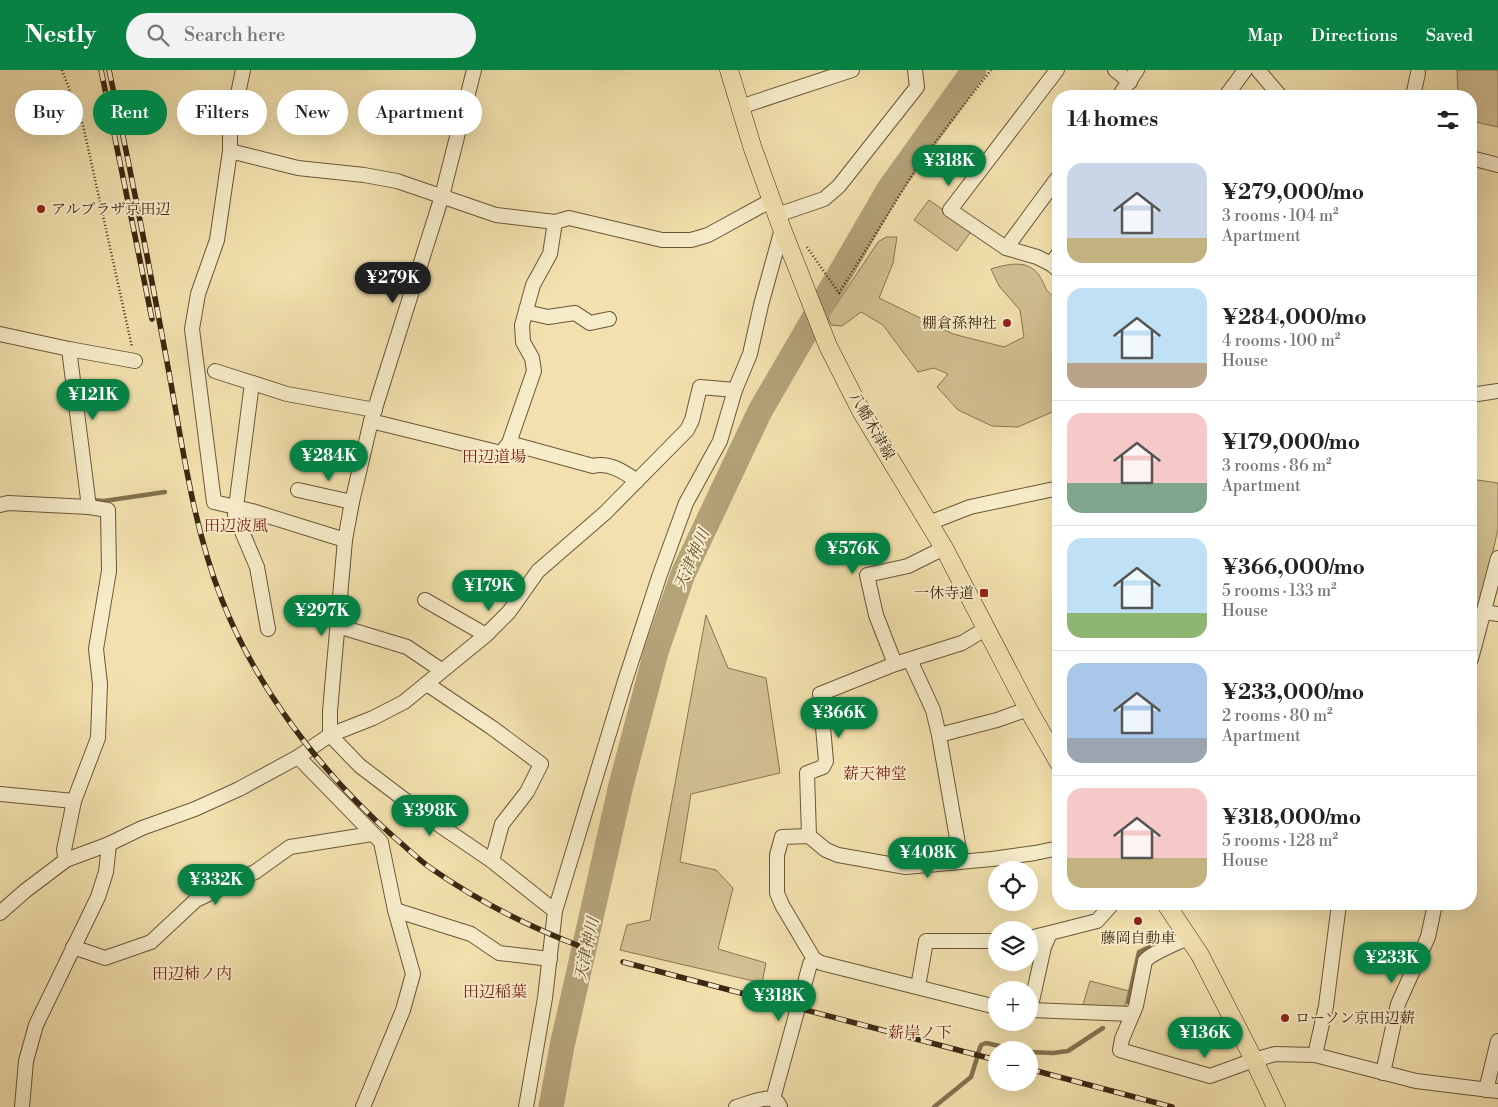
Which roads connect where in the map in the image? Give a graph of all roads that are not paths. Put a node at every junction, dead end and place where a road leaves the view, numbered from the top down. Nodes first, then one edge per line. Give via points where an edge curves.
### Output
1 (243, 70) edge
2 (474, 70) edge
3 (729, 70) edge
4 (852, 70) edge
5 (915, 70) edge
6 (1057, 70) edge
7 (1115, 70) edge
8 (1245, 70) edge
9 (1258, 70) edge
10 (1418, 74) dead end
11 (1134, 76) edge
12 (1124, 90) edge
13 (1230, 90) edge
14 (1275, 90) edge
15 (1414, 90) edge
16 (740, 107) junction
17 (230, 151) junction
18 (1477, 160) edge
19 (1498, 165) edge
20 (1052, 186) edge
21 (442, 196) junction
22 (777, 215) junction
23 (555, 222) junction
24 (1006, 248) junction
25 (1052, 262) edge
26 (526, 312) junction
27 (609, 319) dead end
28 (0, 334) edge
29 (70, 349) junction
30 (135, 361) road end
31 (215, 371) dead end
32 (252, 383) junction
33 (735, 390) junction
34 (1498, 390) edge
35 (1477, 394) edge
36 (373, 416) junction
37 (509, 443) junction
38 (637, 481) junction
39 (1052, 489) edge
40 (298, 490) dead end
41 (88, 502) junction
42 (352, 502) junction
43 (0, 505) edge
44 (237, 507) junction
45 (929, 523) junction
46 (345, 540) junction
47 (944, 548) junction
48 (1498, 558) edge
49 (425, 600) dead end
50 (1491, 613) edge
51 (338, 626) junction
52 (987, 628) junction
53 (268, 630) dead end
54 (486, 635) junction
55 (1477, 645) edge
56 (910, 660) junction
57 (895, 664) junction
58 (441, 670) junction
59 (427, 684) junction
60 (1028, 709) junction
61 (330, 734) junction
62 (940, 739) junction
63 (1052, 750) edge
64 (298, 756) junction
65 (0, 794) edge
66 (74, 801) junction
67 (372, 834) junction
68 (809, 836) junction
69 (109, 844) junction
70 (1052, 849) edge
71 (66, 860) junction
72 (492, 861) junction
73 (961, 861) junction
74 (395, 910) junction
75 (1107, 910) edge
76 (1170, 910) edge
77 (1338, 910) edge
78 (1434, 910) edge
79 (556, 911) junction
80 (0, 913) edge
81 (1050, 933) junction
82 (1038, 936) edge
83 (1189, 937) junction
84 (988, 941) edge
85 (73, 947) junction
86 (550, 959) junction
87 (814, 959) junction
88 (1036, 981) edge
89 (918, 987) junction
90 (988, 1005) edge
91 (1038, 1010) edge
92 (1132, 1014) junction
93 (1498, 1041) edge
94 (1315, 1055) junction
95 (1254, 1060) junction
96 (1384, 1073) junction
97 (1492, 1091) edge
98 (777, 1103) edge
99 (22, 1107) edge
100 (363, 1107) edge
101 (526, 1107) edge
102 (736, 1107) edge
103 (1276, 1107) edge

1 - 17 street via 230,132
2 - 21 street
3 - 16 main road, 八幡木津線
4 - 16 street
5 - 22 street via 917,88 838,186 824,199
6 - 24 street via 950,210
7 - 11 street
8 - 13 street
9 - 14 street
10 - 15 street
11 - 12 street
16 - 22 main road, 八幡木津線
17 - 21 street via 298,168 397,181
17 - 44 street via 217,240 198,294 192,330 214,502
18 - 19 street
20 - 24 street
21 - 23 street via 496,215
21 - 36 street
22 - 23 street via 692,240 662,240 569,218
22 - 33 street via 750,354
22 - 45 main road, 八幡木津線 via 828,346 861,411
23 - 26 street via 550,254 533,285
24 - 25 street
26 - 27 street via 548,317 575,313 590,324
26 - 37 street via 522,325 523,342 532,358 534,371
28 - 29 street
29 - 30 street
29 - 41 street
31 - 32 street
32 - 36 street
32 - 44 street
33 - 38 street via 700,387 687,430
33 - 79 street via 720,441 686,503 662,569
34 - 35 street
36 - 37 street via 501,453
36 - 42 street
37 - 38 street via 593,466 618,468
38 - 54 street via 538,571 509,612
39 - 45 street via 970,507
40 - 42 street
41 - 43 street
41 - 66 street via 108,510 109,571 96,648 100,684 98,738
42 - 46 street
44 - 46 street
44 - 53 street via 236,515 257,567
45 - 47 main road, 八幡木津線
46 - 51 street
47 - 52 main road, 八幡木津線
47 - 57 street via 908,566 867,575 876,615
48 - 50 street
49 - 54 street
50 - 55 street
51 - 58 street via 407,647
51 - 61 street
52 - 56 street via 962,643
52 - 60 main road, 八幡木津線
54 - 58 street
56 - 57 street
56 - 62 street via 933,710
57 - 68 street via 820,694 826,761 823,767 807,773
58 - 59 street
59 - 61 street via 404,702 373,718
59 - 72 street via 542,764 527,792 502,824
60 - 62 street
60 - 63 main road, 八幡木津線
61 - 64 street
61 - 72 street via 360,766
62 - 73 street
64 - 67 street
64 - 69 street via 239,789
65 - 66 street
66 - 71 street via 64,850
67 - 74 street via 381,842
67 - 85 street via 290,847 255,872 196,900 151,942 105,958
68 - 73 street via 838,855 888,865 906,867
68 - 87 street via 782,837 777,856 777,893
69 - 71 street
69 - 85 street via 106,872 98,896
70 - 73 street
71 - 80 street
72 - 79 street
74 - 86 street via 471,934 499,953
74 - 100 street via 414,974
75 - 81 street via 1097,922
76 - 83 main road
77 - 94 street via 1330,980
78 - 96 street via 1428,937 1398,1004
79 - 86 street
81 - 82 street
81 - 88 street
83 - 92 street via 1149,955
83 - 95 main road
84 - 89 street via 926,941
85 - 99 street via 36,1025 26,1061
86 - 101 street
87 - 89 street
87 - 98 street via 810,964
89 - 90 street
91 - 92 street
92 - 95 street via 1120,1050 1210,1076
93 - 97 street
94 - 95 street via 1275,1054
94 - 96 street
95 - 103 main road
96 - 97 street via 1416,1081
98 - 102 street via 762,1099

